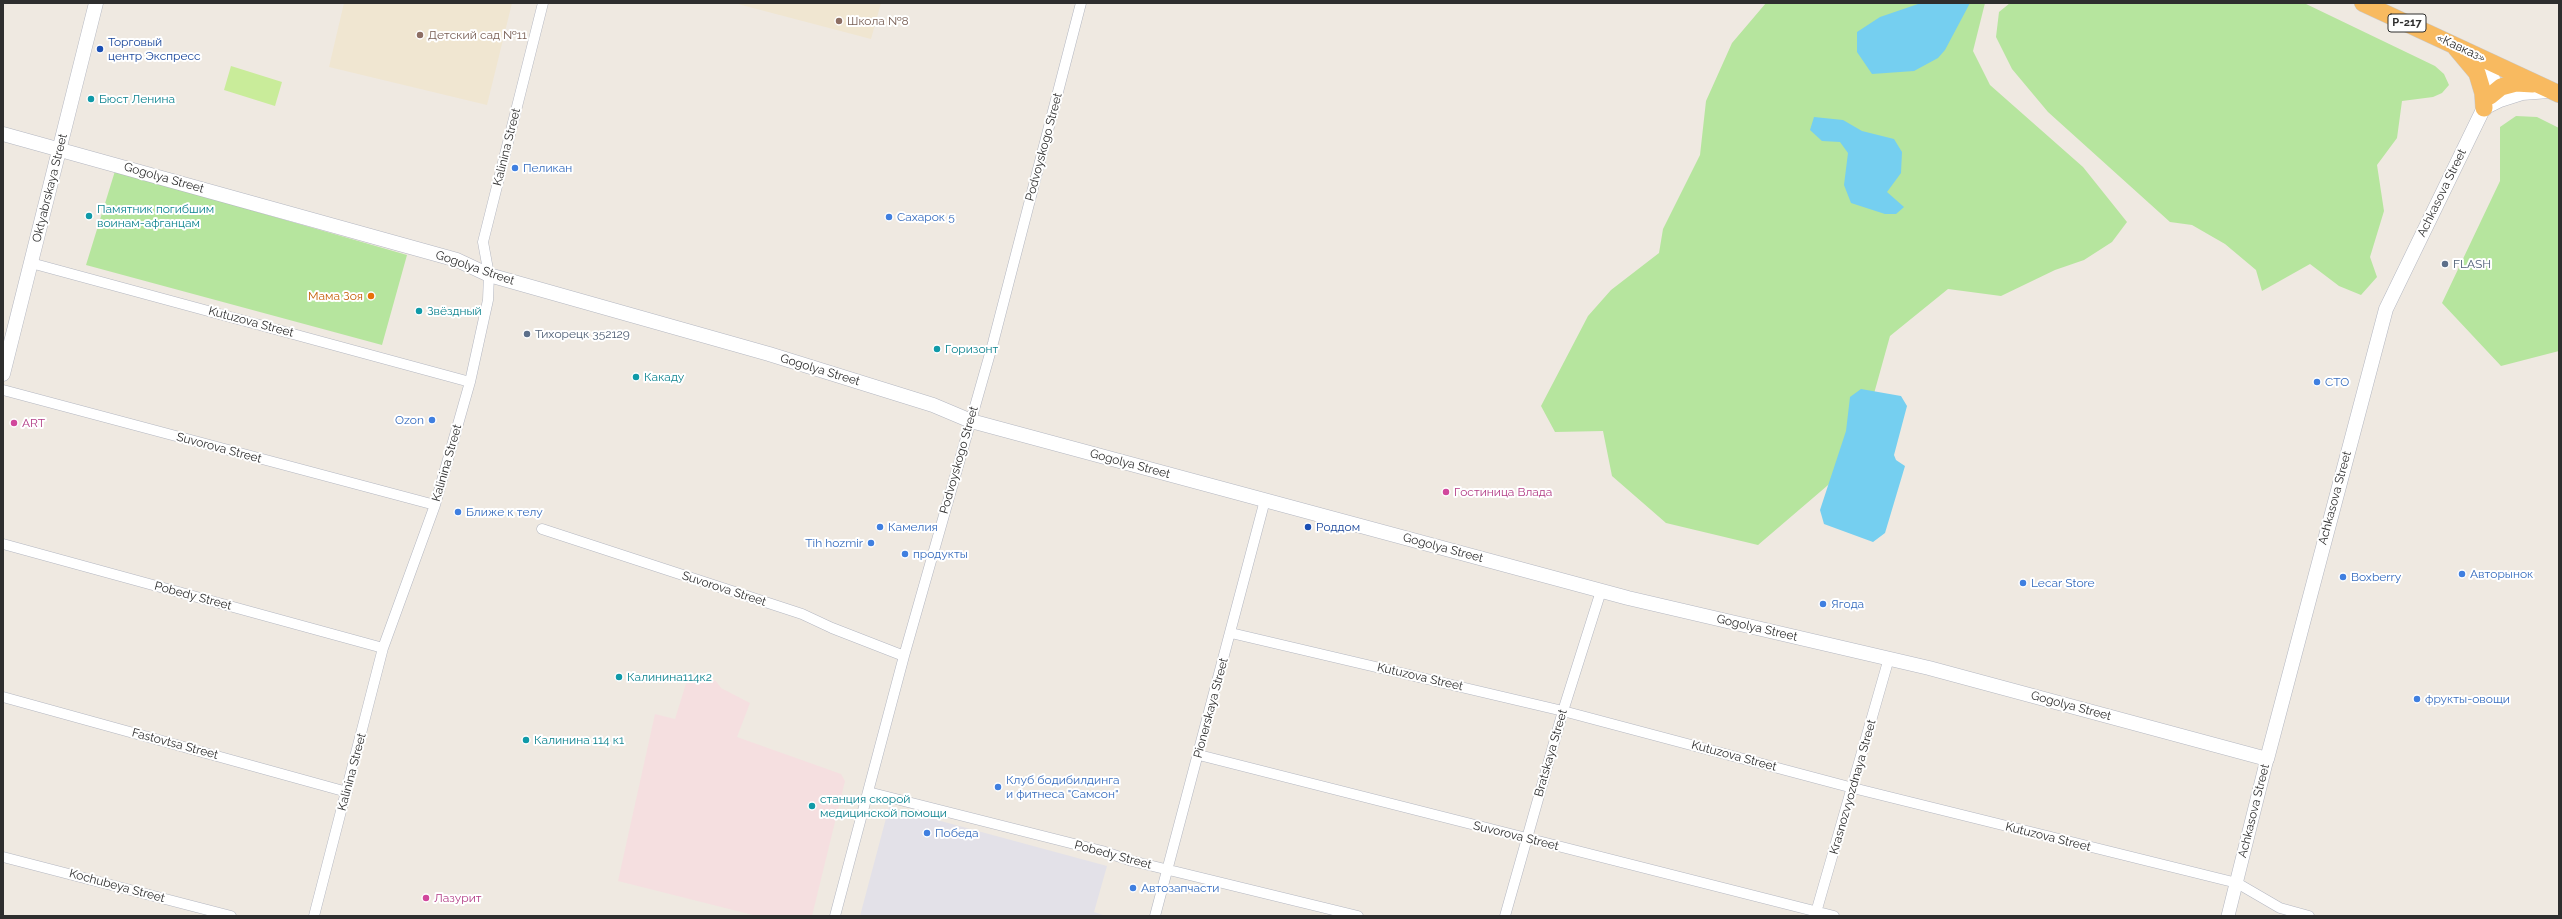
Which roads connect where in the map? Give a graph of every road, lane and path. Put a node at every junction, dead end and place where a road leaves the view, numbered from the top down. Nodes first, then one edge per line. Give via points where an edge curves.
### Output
1 (96, 3) edge
2 (543, 3) edge
3 (1081, 3) edge
4 (2363, 3) edge
5 (2451, 44) junction
6 (2472, 53) junction
7 (2550, 90) edge
8 (2487, 102) junction
9 (3, 134) edge
10 (61, 149) junction
11 (31, 264) junction
12 (489, 275) junction
13 (3, 374) edge
14 (470, 382) junction
15 (3, 390) edge
16 (971, 421) junction
17 (1265, 500) junction
18 (435, 506) junction
19 (542, 530) dead end
20 (3, 544) edge
21 (1601, 591) junction
22 (1231, 633) junction
23 (383, 648) junction
24 (904, 656) junction
25 (1889, 658) junction
26 (3, 697) edge
27 (1563, 710) junction
28 (1199, 755) junction
29 (2267, 759) junction
30 (1853, 788) junction
31 (347, 792) junction
32 (868, 792) junction
33 (1526, 839) junction
34 (3, 857) edge
35 (1168, 869) junction
36 (2237, 884) junction
37 (1816, 914) edge
38 (231, 916) edge
39 (314, 916) edge
40 (836, 916) edge
41 (1155, 916) edge
42 (1358, 916) edge
43 (1505, 916) edge
44 (1834, 916) edge
45 (2228, 916) edge
46 (2309, 916) edge

1 - 10 main road, Oktyabrskaya Street
2 - 12 street, Kalinina Street via 483,242
3 - 16 street, Podvoyskogo Street
4 - 5 highway, «Кавказ» / Р-217
5 - 6 highway, «Кавказ» / Р-217
5 - 8 highway via 2477,73
6 - 7 highway, «Кавказ» / Р-217
6 - 8 main road, Achkasova Street via 2489,67 2495,78 2495,85
7 - 8 highway via 2516,83 2501,87
8 - 29 main road, Achkasova Street via 2386,309
9 - 10 main road, Gogolya Street
10 - 11 main road, Oktyabrskaya Street
10 - 12 main road, Gogolya Street via 457,260
11 - 13 main road, Oktyabrskaya Street
11 - 14 street, Kutuzova Street
12 - 14 street, Kalinina Street via 488,300
12 - 16 main road, Gogolya Street via 769,354 933,406
14 - 18 street, Kalinina Street
15 - 18 street, Suvorova Street
16 - 17 main road, Gogolya Street
16 - 24 street, Podvoyskogo Street
17 - 21 main road, Gogolya Street
17 - 22 street, Pionerskaya Street
18 - 23 street, Kalinina Street
19 - 24 street, Suvorova Street via 802,614
20 - 23 street, Pobedy Street
21 - 25 main road, Gogolya Street
21 - 27 street, Bratskaya Street
22 - 27 street, Kutuzova Street
22 - 28 street, Pionerskaya Street
23 - 31 street, Kalinina Street
24 - 32 street, Podvoyskogo Street
25 - 29 main road, Gogolya Street
25 - 30 street, Krasnozvyozdnaya Street
26 - 31 street, Fastovtsa Street
27 - 30 street, Kutuzova Street
27 - 33 street, Bratskaya Street
28 - 33 street, Suvorova Street
28 - 35 street, Pionerskaya Street
29 - 36 street, Achkasova Street
30 - 36 street, Kutuzova Street
30 - 37 street, Krasnozvyozdnaya Street
31 - 39 street, Kalinina Street
32 - 35 street, Pobedy Street
32 - 40 street, Podvoyskogo Street
33 - 37 street, Suvorova Street
33 - 43 street, Bratskaya Street
34 - 38 street, Kochubeya Street
35 - 41 street, Pionerskaya Street
35 - 42 street, Pobedy Street
36 - 45 street, Achkasova Street
36 - 46 street, Kutuzova Street via 2280,908
37 - 44 street, Suvorova Street

